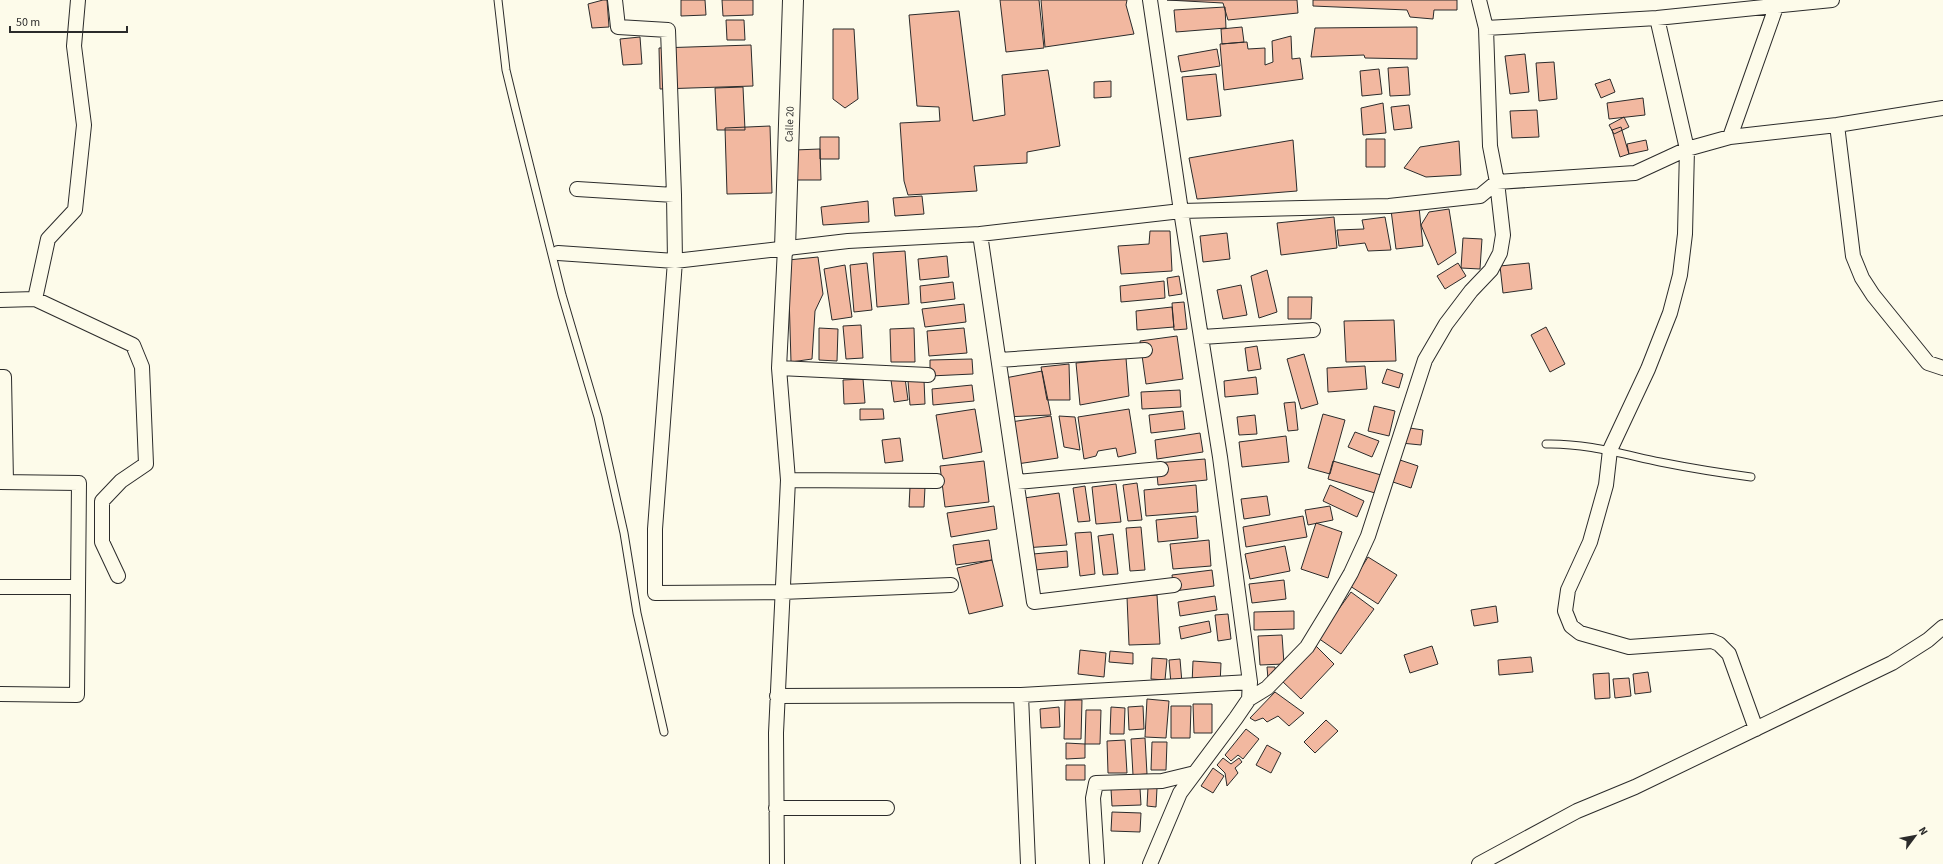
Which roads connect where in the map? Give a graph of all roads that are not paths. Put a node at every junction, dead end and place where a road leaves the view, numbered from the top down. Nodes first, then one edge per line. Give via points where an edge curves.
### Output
1 (78, 0) edge
2 (498, 0) edge
3 (615, 0) edge
4 (793, 0) edge
5 (1150, 0) edge
6 (1479, 0) edge
7 (1832, 0) edge
8 (1776, 7) junction
9 (1657, 18) junction
10 (1486, 28) junction
11 (1943, 108) edge
12 (1836, 125) junction
13 (1730, 137) junction
14 (1687, 149) junction
15 (1497, 182) junction
16 (577, 189) dead end
17 (674, 195) junction
18 (1181, 211) junction
19 (980, 234) junction
20 (785, 248) junction
21 (558, 253) dead end
22 (675, 261) junction
23 (35, 299) junction
24 (0, 300) edge
25 (1313, 330) dead end
26 (1202, 337) junction
27 (1145, 350) dead end
28 (999, 360) junction
29 (779, 368) junction
30 (1943, 368) edge
31 (928, 375) dead end
32 (0, 377) edge
33 (1546, 444) dead end
34 (1610, 450) junction
35 (1161, 470) dead end
36 (1751, 477) dead end
37 (788, 480) junction
38 (937, 481) dead end
39 (3, 482) edge
40 (1017, 482) junction
41 (118, 576) dead end
42 (951, 585) dead end
43 (1174, 585) dead end
44 (0, 587) edge
45 (78, 587) junction
46 (782, 592) junction
47 (1943, 627) edge
48 (1250, 682) junction
49 (0, 694) edge
50 (1021, 695) junction
51 (777, 696) junction
52 (1249, 699) junction
53 (1756, 729) junction
54 (664, 732) dead end
55 (1195, 773) junction
56 (776, 808) junction
57 (887, 808) dead end
58 (1097, 862) dead end
59 (777, 864) edge
60 (1028, 864) edge
61 (1150, 864) edge
62 (1479, 864) edge

1 - 23 street via 74,46 84,125 75,210 48,239
2 - 54 lane via 506,70 562,295 598,417
3 - 17 street via 618,27 668,30
4 - 20 main road, Calle 20
5 - 18 street
6 - 10 street
7 - 8 street
8 - 9 street
8 - 13 street
9 - 10 street
9 - 14 street
10 - 15 street via 1490,146
11 - 12 street
12 - 13 street
12 - 30 street via 1853,256 1862,278 1928,363
13 - 14 street
14 - 15 street via 1635,173
14 - 34 street via 1685,234 1676,294 1648,369
15 - 18 street via 1480,196 1389,206
15 - 52 street via 1503,235 1500,253 1491,270 1446,324 1425,360 1368,536 1350,573 1307,646 1267,688
16 - 17 street
17 - 22 street
18 - 19 street
18 - 26 street
19 - 20 street via 848,241
19 - 28 street
20 - 22 street
20 - 29 street
21 - 22 street
22 - 46 street via 655,529 655,593
23 - 24 street
23 - 41 street via 133,345 142,367 146,464 121,481 102,501 102,542
25 - 26 street
26 - 48 street
27 - 28 street
28 - 40 street
29 - 31 street
29 - 37 street
32 - 39 street via 4,377
33 - 34 lane via 1566,443
34 - 36 lane
34 - 53 street via 1606,485 1590,542 1568,590 1565,611 1571,626 1580,633 1629,647 1712,641 1719,644 1729,654
35 - 40 street
37 - 38 street
37 - 46 street
39 - 45 street via 79,483
40 - 43 street via 1034,602
42 - 46 street
44 - 45 street
45 - 49 street via 77,695
46 - 51 street
47 - 53 street via 1892,663
48 - 50 street
48 - 52 street
50 - 51 street
50 - 60 street
51 - 56 street
52 - 55 street
53 - 62 street via 1635,787 1577,811
55 - 58 street via 1162,781 1096,783 1093,798
55 - 61 street via 1180,793
56 - 57 street
56 - 59 street

